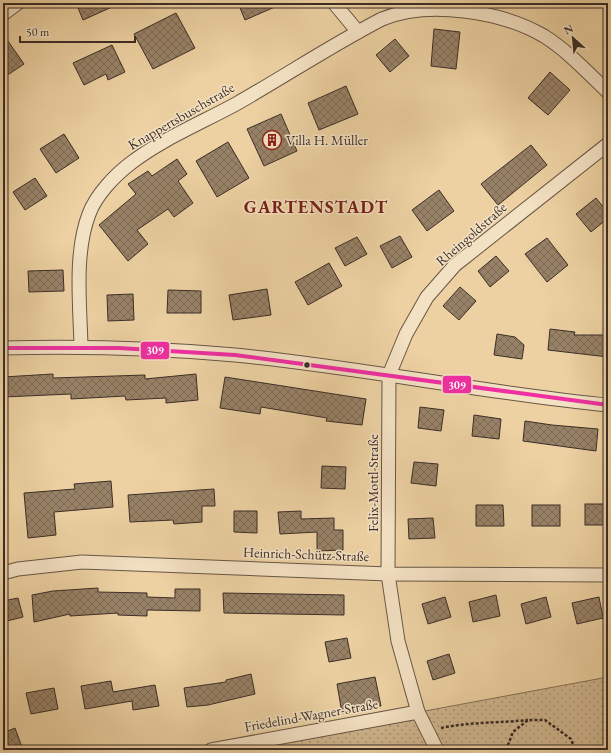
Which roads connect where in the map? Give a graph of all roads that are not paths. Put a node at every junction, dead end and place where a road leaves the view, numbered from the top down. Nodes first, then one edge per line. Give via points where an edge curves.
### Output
1 (18, 3) edge
2 (334, 3) edge
3 (3, 14) edge
4 (358, 32) junction
5 (608, 92) edge
6 (608, 144) edge
7 (81, 346) junction
8 (3, 348) edge
9 (389, 375) junction
10 (608, 405) edge
11 (3, 573) edge
12 (388, 574) junction
13 (608, 575) edge
14 (418, 712) junction
15 (211, 750) edge
16 (436, 750) edge

1 - 3 street
2 - 4 street
4 - 5 street, Knappertsbuschstraße via 396,13 410,10 446,10 509,20 527,27 554,44
4 - 7 street, Knappertsbuschstraße via 236,104 153,148 110,181 89,214 81,248
6 - 9 street, Rheingoldstraße via 455,265 427,297 406,334
7 - 8 street
7 - 9 street via 235,355
9 - 10 street via 553,400
9 - 12 street, Felix-Mottl-Straße
11 - 12 street, Heinrich-Schütz-Straße via 82,562
12 - 13 street, Heinrich-Schütz-Straße
12 - 14 street, Felix-Mottl-Straße via 398,641
14 - 15 street, Friedelind-Wagner-Straße
14 - 16 street, Felix-Mottl-Straße

